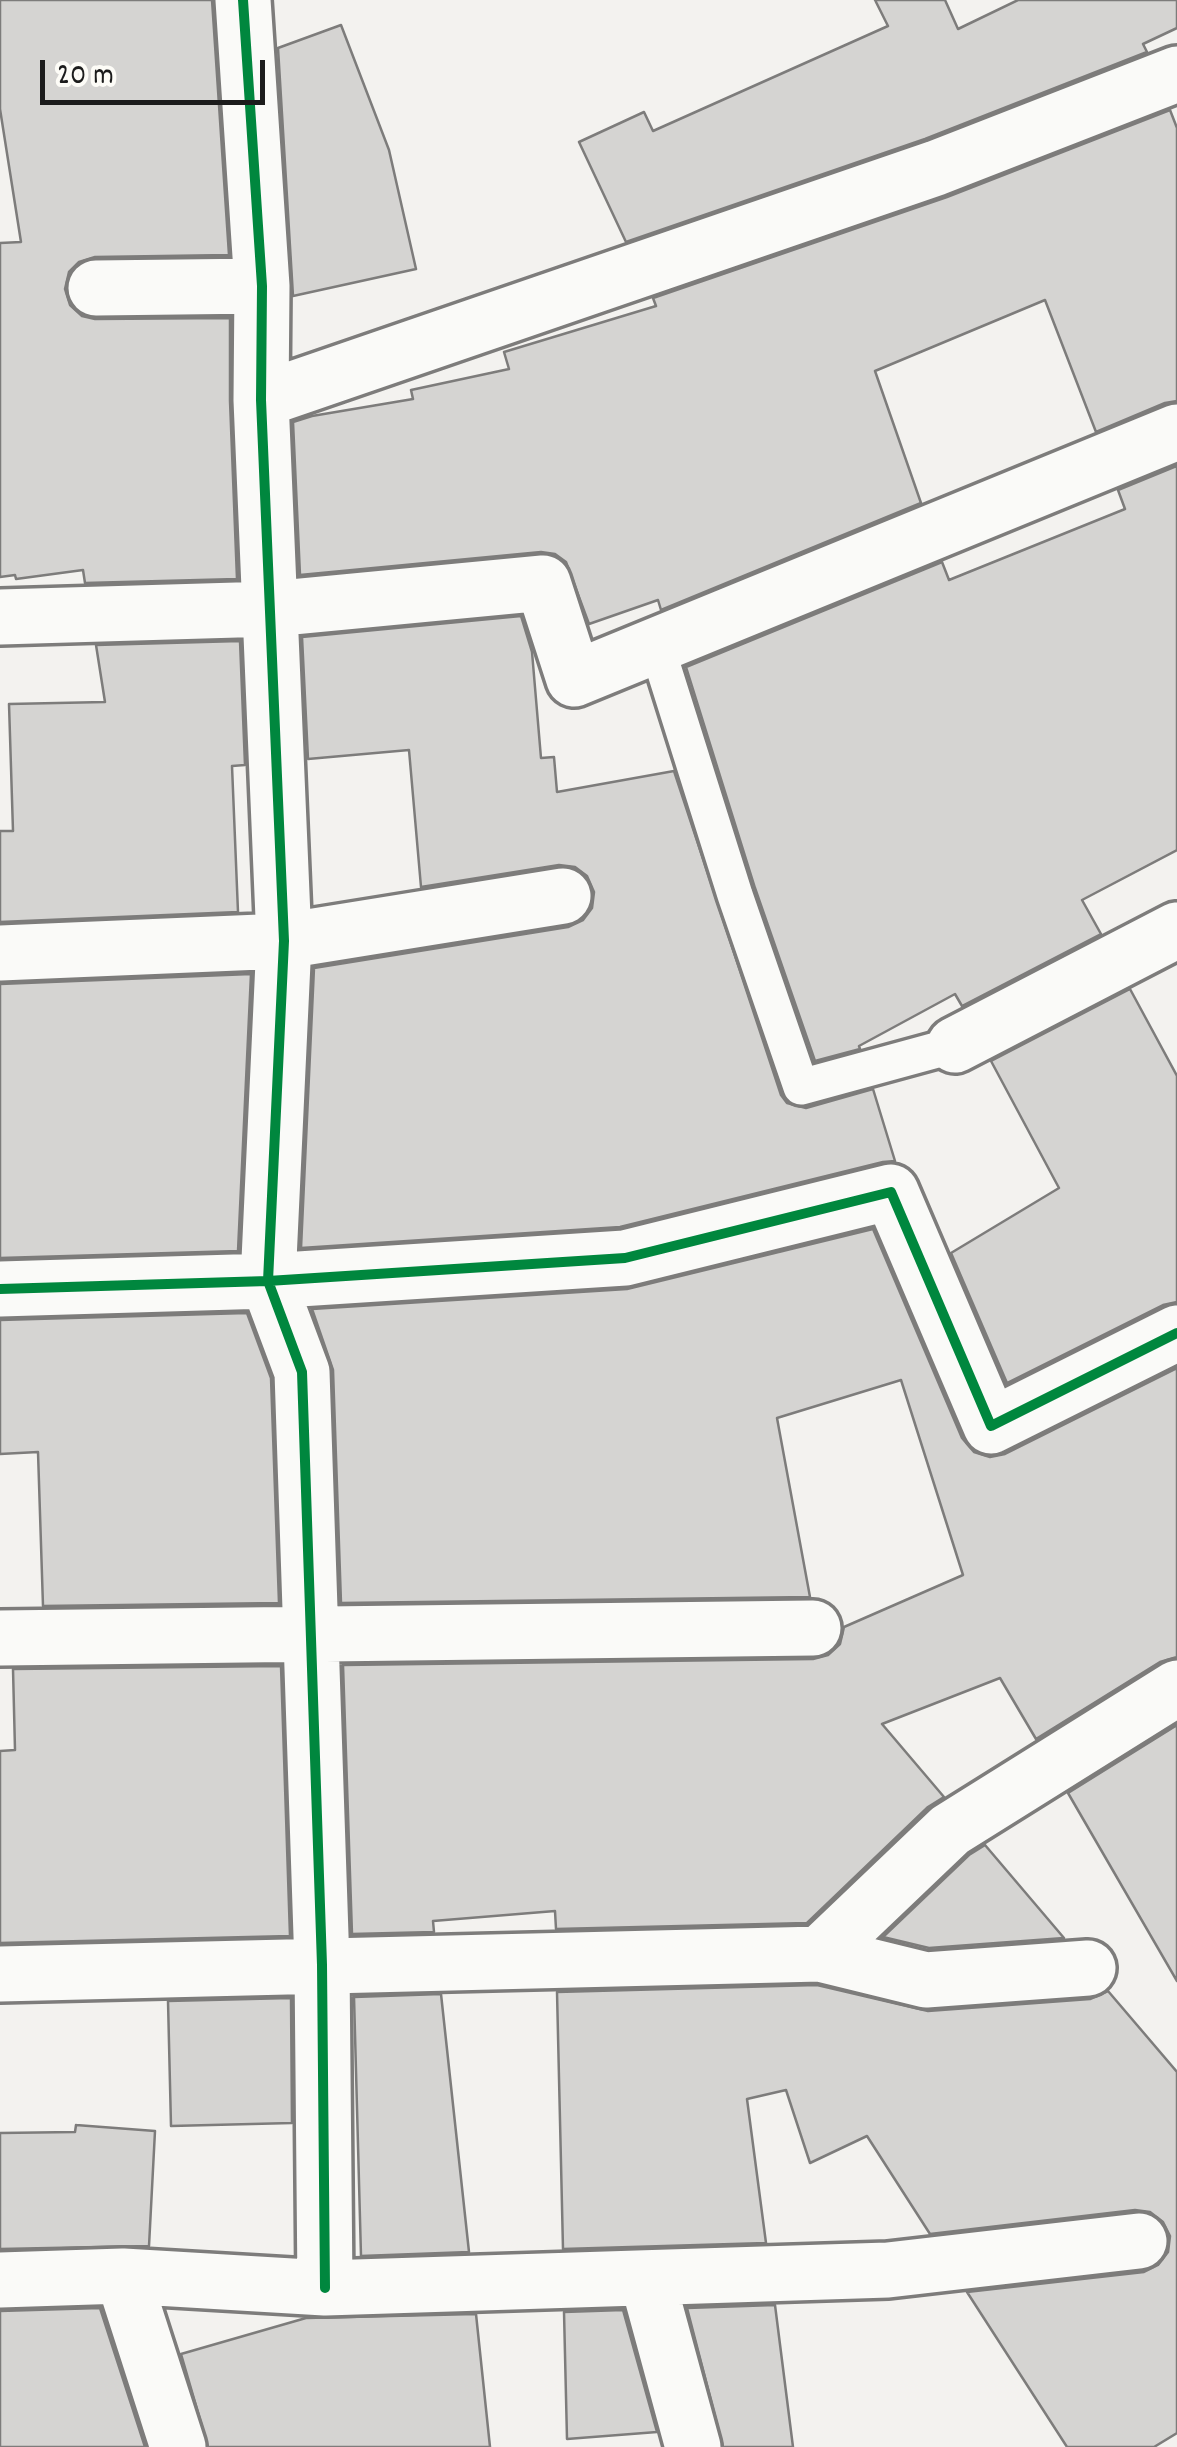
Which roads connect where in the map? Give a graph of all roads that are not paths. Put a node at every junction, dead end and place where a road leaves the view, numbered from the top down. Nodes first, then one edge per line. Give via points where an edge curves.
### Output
1 (242, 0) edge
2 (1177, 74) edge
3 (262, 286) junction
4 (96, 288) dead end
5 (261, 400) junction
6 (1177, 432) edge
7 (271, 609) junction
8 (0, 617) edge
9 (656, 644) junction
10 (563, 896) dead end
11 (1177, 930) edge
12 (284, 941) junction
13 (0, 953) edge
14 (954, 1045) joint
15 (268, 1281) junction
16 (0, 1289) edge
17 (1177, 1333) edge
18 (813, 1628) dead end
19 (311, 1635) junction
20 (0, 1638) edge
21 (1177, 1688) edge
22 (820, 1954) junction
23 (322, 1965) junction
24 (1088, 1968) dead end
25 (0, 1974) edge
26 (1139, 2241) dead end
27 (123, 2276) junction
28 (646, 2278) junction
29 (0, 2280) edge
30 (325, 2288) junction
31 (178, 2447) edge
32 (693, 2447) edge

1 - 3 street
2 - 5 street via 936,168
3 - 4 street
3 - 5 street
5 - 7 street
6 - 9 street
7 - 8 street
7 - 9 street via 543,583 574,678
7 - 12 street
9 - 14 lane via 801,1088
10 - 12 street
11 - 14 street
12 - 13 street
12 - 15 street
15 - 16 street
15 - 17 street via 625,1258 891,1192 990,1426
15 - 19 street via 302,1372
18 - 19 street
19 - 20 street
19 - 23 street
21 - 22 street via 950,1830
22 - 23 street
22 - 24 street via 926,1980
23 - 25 street
23 - 30 street
26 - 28 street via 888,2270
27 - 29 street
27 - 30 street
27 - 31 street
28 - 30 street
28 - 32 street

